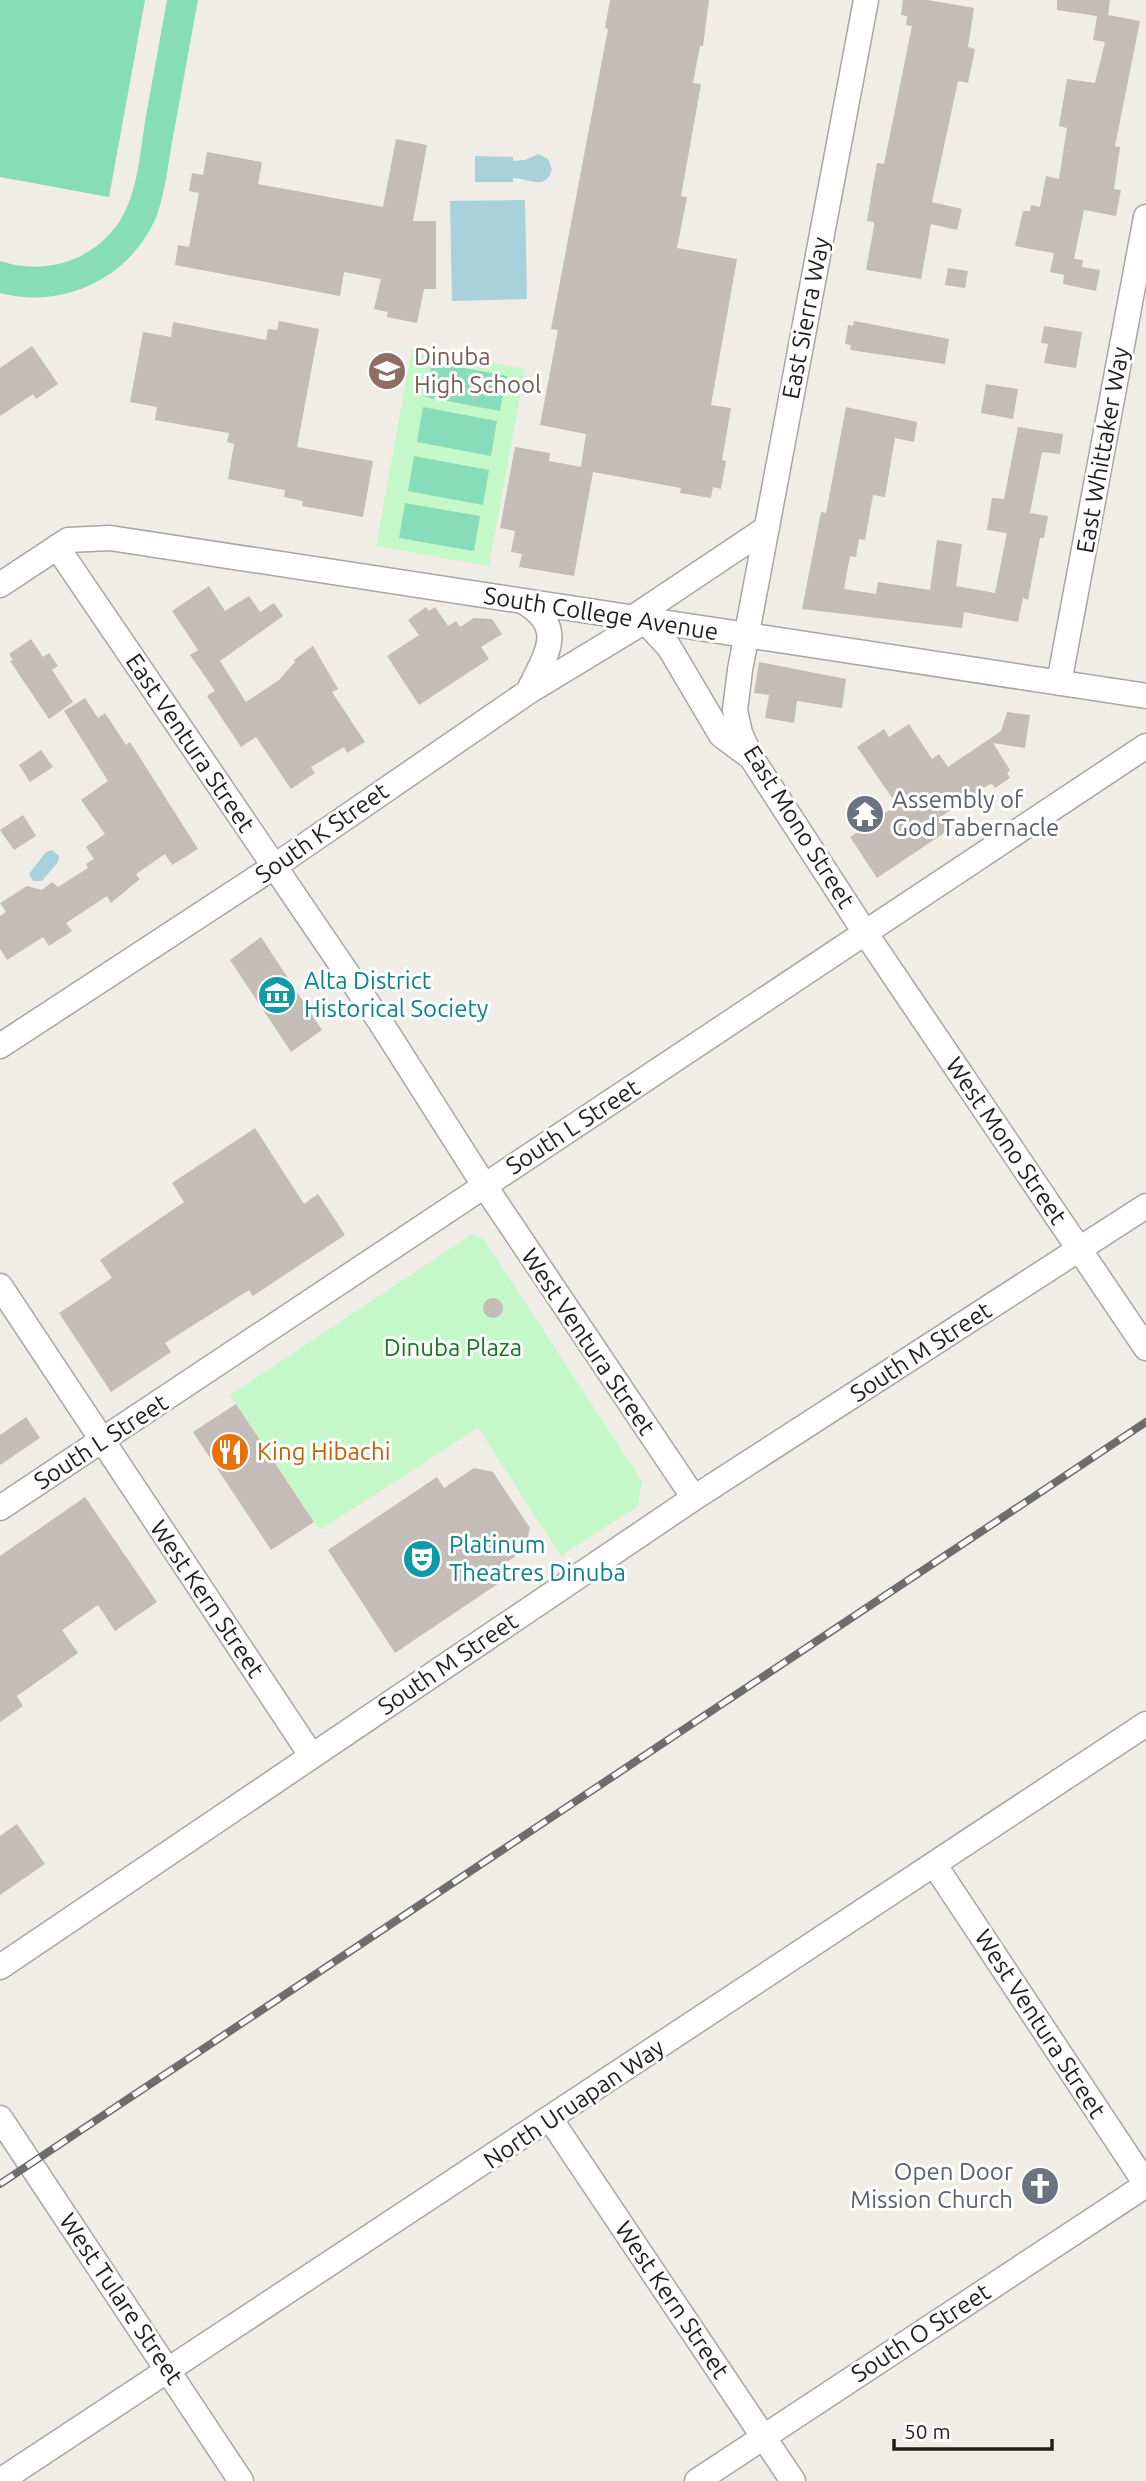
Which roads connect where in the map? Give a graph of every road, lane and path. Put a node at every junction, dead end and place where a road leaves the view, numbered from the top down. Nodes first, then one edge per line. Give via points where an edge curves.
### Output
1 (866, 0) edge
2 (1146, 217) edge
3 (767, 528) junction
4 (57, 547) junction
5 (0, 585) edge
6 (524, 602) junction
7 (638, 620) junction
8 (747, 636) junction
9 (1059, 682) junction
10 (528, 692) junction
11 (1146, 696) edge
12 (1146, 746) edge
13 (751, 757) junction
14 (275, 866) junction
15 (866, 934) junction
16 (0, 1046) edge
17 (484, 1185) junction
18 (1146, 1206) edge
19 (1079, 1250) junction
20 (0, 1286) edge
21 (1146, 1348) edge
22 (104, 1441) junction
23 (694, 1499) junction
24 (0, 1508) edge
25 (1146, 1724) edge
26 (311, 1755) junction
27 (934, 1864) junction
28 (0, 1967) edge
29 (0, 2118) edge
30 (551, 2119) junction
31 (1146, 2185) edge
32 (168, 2370) junction
33 (764, 2437) junction
34 (0, 2481) edge
35 (241, 2481) edge
36 (697, 2481) edge
37 (793, 2481) edge

1 - 3 street, East Sierra Way
2 - 9 street, East Whittaker Way
3 - 7 street, South K Street
3 - 8 street, East Sierra Way
4 - 5 street, South College Avenue
4 - 6 street, South College Avenue via 82,537 110,538
4 - 14 street, East Ventura Street
6 - 7 street, South College Avenue
6 - 10 street via 541,612 550,637
7 - 8 street, South College Avenue
7 - 10 street, South K Street
7 - 13 street via 669,648 721,735
8 - 9 street, South College Avenue
8 - 13 street, East Mono Street via 735,710
9 - 11 street, South College Avenue
10 - 14 street, South K Street
12 - 15 street, South L Street
13 - 15 street, East Mono Street
14 - 16 street, South K Street
14 - 17 street, East Ventura Street
15 - 17 street, South L Street
15 - 19 street, West Mono Street
17 - 22 street, South L Street
17 - 23 street, West Ventura Street
18 - 19 street, South M Street
19 - 21 street, West Mono Street
19 - 23 street, South M Street
20 - 22 street, West Kern Street
22 - 24 street, South L Street
22 - 26 street, West Kern Street
23 - 26 street, South M Street
25 - 27 street, North Uruapan Way
26 - 28 street, South M Street
27 - 30 street, North Uruapan Way
27 - 31 street, West Ventura Street
29 - 32 street, West Tulare Street
30 - 32 street, North Uruapan Way
30 - 33 street, West Kern Street
31 - 33 street, South O Street
32 - 34 street, North Uruapan Way
32 - 35 street, West Tulare Street
33 - 36 street, South O Street
33 - 37 street, West Kern Street

